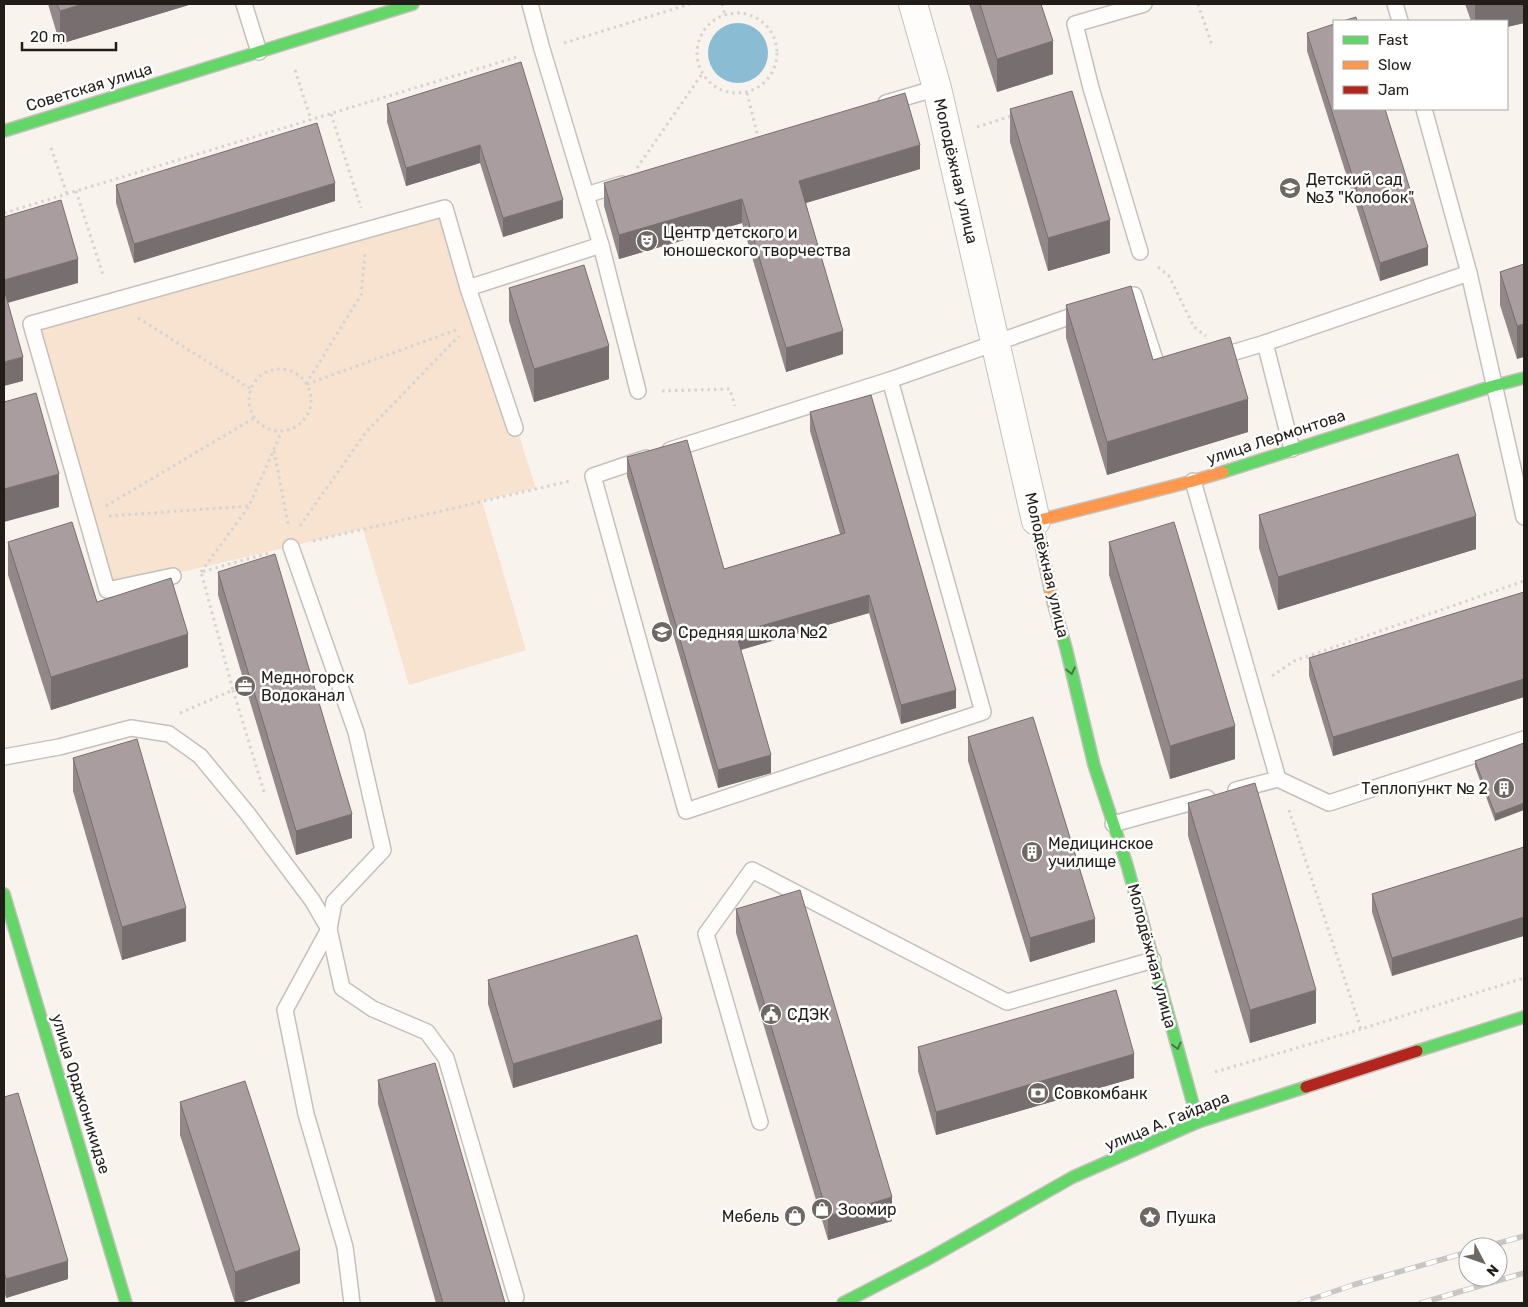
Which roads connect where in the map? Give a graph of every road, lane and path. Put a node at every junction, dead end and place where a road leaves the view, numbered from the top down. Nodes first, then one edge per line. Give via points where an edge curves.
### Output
1 (244, 4) edge
2 (413, 4) edge
3 (530, 4) edge
4 (690, 4) edge
5 (722, 4) edge
6 (913, 4) edge
7 (1144, 4) edge
8 (1198, 4) edge
9 (1395, 4) edge
10 (725, 15) junction
11 (1400, 20) edge
12 (286, 43) junction
13 (1212, 45) dead end
14 (542, 49) junction
15 (259, 52) junction
16 (702, 74) junction
17 (936, 88) junction
18 (747, 93) junction
19 (871, 108) edge
20 (1424, 110) edge
21 (1019, 113) edge
22 (331, 114) junction
23 (41, 119) junction
24 (311, 120) junction
25 (4, 131) edge
26 (948, 138) junction
27 (757, 148) edge
28 (633, 181) joint
29 (76, 191) junction
30 (67, 194) junction
31 (586, 195) junction
32 (4, 213) edge
33 (368, 229) junction
34 (601, 245) junction
35 (1140, 252) joint
36 (1469, 273) junction
37 (468, 288) junction
38 (111, 301) junction
39 (474, 321) junction
40 (996, 343) junction
41 (1265, 343) junction
42 (1227, 355) junction
43 (1202, 362) edge
44 (1177, 370) edge
45 (1524, 378) edge
46 (890, 380) junction
47 (306, 384) junction
48 (1493, 386) junction
49 (251, 389) junction
50 (638, 391) dead end
51 (660, 391) dead end
52 (254, 418) junction
53 (741, 427) junction
54 (515, 428) dead end
55 (282, 431) junction
56 (274, 450) junction
57 (1292, 450) junction
58 (593, 476) junction
59 (1193, 481) junction
60 (249, 506) junction
61 (1524, 517) edge
62 (86, 518) junction
63 (1036, 521) junction
64 (291, 543) junction
65 (201, 572) junction
66 (173, 576) dead end
67 (1524, 581) edge
68 (233, 690) junction
69 (1253, 690) junction
70 (179, 713) dead end
71 (1524, 739) edge
72 (4, 756) edge
73 (1278, 779) junction
74 (267, 802) dead end
75 (1113, 824) junction
76 (4, 894) edge
77 (329, 929) junction
78 (1154, 960) junction
79 (1524, 978) edge
80 (1524, 1017) edge
81 (1361, 1029) junction
82 (1187, 1080) junction
83 (760, 1122) dead end
84 (1198, 1122) junction
85 (516, 1297) dead end
86 (126, 1303) edge
87 (352, 1303) edge
88 (843, 1303) edge

1 - 15 lane
2 - 12 street, Советская улица
3 - 14 lane
4 - 14 path
5 - 10 path
6 - 17 street, Молодёжная улица
7 - 35 lane via 1075,24
8 - 13 path
9 - 11 lane
10 - 16 path via 708,24 700,35 697,61
10 - 18 path via 746,14 758,18 769,28 775,40 776,66 760,87
12 - 15 street, Советская улица
12 - 24 path
14 - 22 path
14 - 31 lane
15 - 23 street, Советская улица
16 - 18 path via 721,91
16 - 28 path
17 - 19 lane
17 - 26 street, Молодёжная улица
18 - 27 path via 759,142
20 - 36 lane
21 - 26 path
22 - 24 path
22 - 33 path
23 - 25 street, Советская улица
23 - 30 path
24 - 29 path
26 - 40 street, Молодёжная улица
28 - 31 lane
29 - 30 path
29 - 38 path
30 - 32 path
31 - 34 lane
33 - 37 lane via 445,208
33 - 38 lane
33 - 47 path via 362,295
34 - 37 lane
34 - 50 lane
35 - 42 path via 1169,276 1194,327
36 - 41 lane
36 - 48 lane
37 - 39 lane
38 - 49 path
38 - 62 lane via 30,324
39 - 47 path
39 - 54 lane
39 - 64 path via 366,432
40 - 44 lane via 1134,295 1160,375
40 - 46 lane
40 - 63 street, Молодёжная улица
41 - 42 lane
41 - 57 lane
42 - 43 lane
45 - 48 street, улица Лермонтова
46 - 53 lane
46 - 58 lane via 983,712 686,811
47 - 49 path via 300,377 283,369 264,374
47 - 55 path via 311,403 308,414 293,429
48 - 57 street, улица Лермонтова
48 - 61 lane
49 - 52 path via 250,408
51 - 53 path via 730,389
52 - 55 path via 262,426
52 - 62 path
53 - 58 lane
55 - 56 path
56 - 60 path
56 - 64 path
57 - 59 street, улица Лермонтова
58 - 64 path
59 - 63 street, улица Лермонтова
59 - 69 lane
60 - 62 path
60 - 65 path
62 - 66 lane via 107,590
63 -> 75 street, Молодёжная улица via 1052,600 1094,765
64 - 65 path
64 - 77 lane via 356,732 384,850 334,902
65 - 68 path
67 - 69 path via 1294,661
68 - 70 path
68 - 74 path
69 - 73 lane
71 - 73 lane via 1329,803
72 - 77 lane via 59,747 131,728 169,734 200,756 312,900
73 - 75 lane
73 - 81 path
75 - 78 street, Молодёжная улица
76 - 86 street, улица Орджоникидзе
77 - 85 lane via 342,988 373,1009 427,1032 446,1058
77 - 87 lane via 285,1010 306,1114 345,1247
78 -> 82 street, Молодёжная улица
78 - 83 lane via 1007,1002 752,870 706,934
79 - 81 path
80 - 84 street, улица А. Гайдара
81 - 82 path
82 - 84 street, Молодёжная улица
84 - 88 street, улица А. Гайдара via 1073,1177

